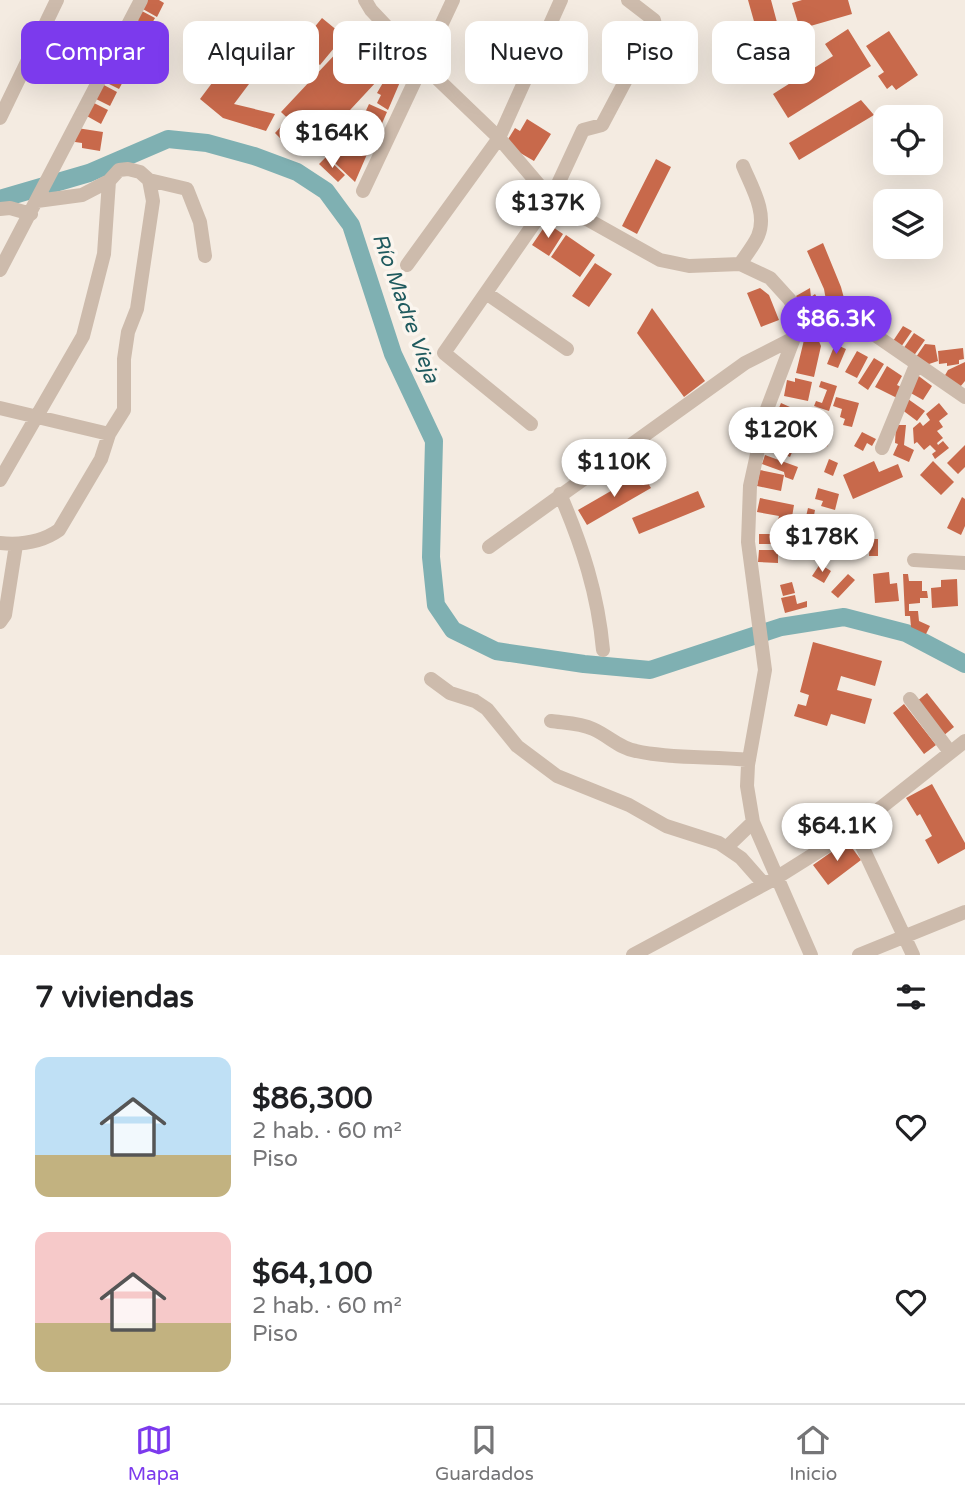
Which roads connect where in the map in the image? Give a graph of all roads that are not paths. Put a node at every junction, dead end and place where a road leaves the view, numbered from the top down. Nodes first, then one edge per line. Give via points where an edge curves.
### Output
1 (57, 0) edge
2 (141, 0) edge
3 (365, 0) edge
4 (453, 0) edge
5 (561, 0) edge
6 (628, 0) edge
7 (381, 21) edge
8 (443, 21) edge
9 (414, 84) edge
10 (443, 84) edge
11 (0, 118) edge
12 (499, 138) junction
13 (743, 166) dead end
14 (149, 180) junction
15 (109, 181) junction
16 (363, 191) dead end
17 (551, 199) junction
18 (36, 203) junction
19 (0, 209) edge
20 (205, 256) dead end
21 (740, 264) junction
22 (407, 265) dead end
23 (0, 270) edge
24 (486, 293) junction
25 (803, 326) junction
26 (794, 338) junction
27 (567, 349) dead end
28 (916, 365) junction
29 (965, 397) edge
30 (0, 408) edge
31 (37, 416) junction
32 (531, 424) dead end
33 (109, 434) junction
34 (882, 447) dead end
35 (0, 480) edge
36 (560, 494) junction
37 (0, 543) edge
38 (16, 545) junction
39 (489, 547) dead end
40 (914, 560) dead end
41 (965, 563) edge
42 (0, 622) edge
43 (603, 650) dead end
44 (431, 679) dead end
45 (910, 699) dead end
46 (551, 721) dead end
47 (965, 741) edge
48 (950, 752) junction
49 (749, 760) junction
50 (753, 822) junction
51 (854, 830) junction
52 (727, 847) junction
53 (770, 881) junction
54 (965, 912) edge
55 (904, 935) junction
56 (633, 955) edge
57 (811, 955) edge
58 (859, 955) edge
59 (913, 955) edge

1 - 11 street
2 - 18 street
3 - 7 street
4 - 8 street
5 - 12 street
6 - 17 street via 655,25 602,125 583,130
9 - 16 street
10 - 12 street
12 - 17 street
12 - 22 street
13 - 21 street via 761,219 758,235
14 - 15 street via 128,169 119,170
14 - 20 street via 187,189 200,222
14 - 33 street via 153,201 137,309 124,359 124,410
15 - 18 street via 82,195
15 - 31 street via 104,254 83,336
17 - 21 street via 660,260 690,266
17 - 24 street
18 - 19 street
18 - 23 street
21 - 25 street via 771,278 790,300
24 - 27 street
24 - 32 street via 444,354
25 - 26 street
25 - 28 street via 842,325 875,335
26 - 36 street via 745,363
26 - 49 street via 767,409 750,486 748,542 765,670
28 - 29 street
28 - 34 street
30 - 31 street
31 - 33 street
31 - 35 street
33 - 38 street via 101,458 59,530
36 - 39 street
36 - 43 street via 589,569
37 - 38 street
38 - 42 street
40 - 41 street
44 - 52 street via 487,709 517,746 557,776 666,826
45 - 48 street
46 - 49 street via 585,726 636,751
47 - 48 street
48 - 51 street
49 - 50 street via 747,786
50 - 52 street
50 - 53 street
51 - 53 street
51 - 55 street
52 - 53 street
53 - 56 street
53 - 57 street
54 - 55 street
55 - 58 street
55 - 59 street

